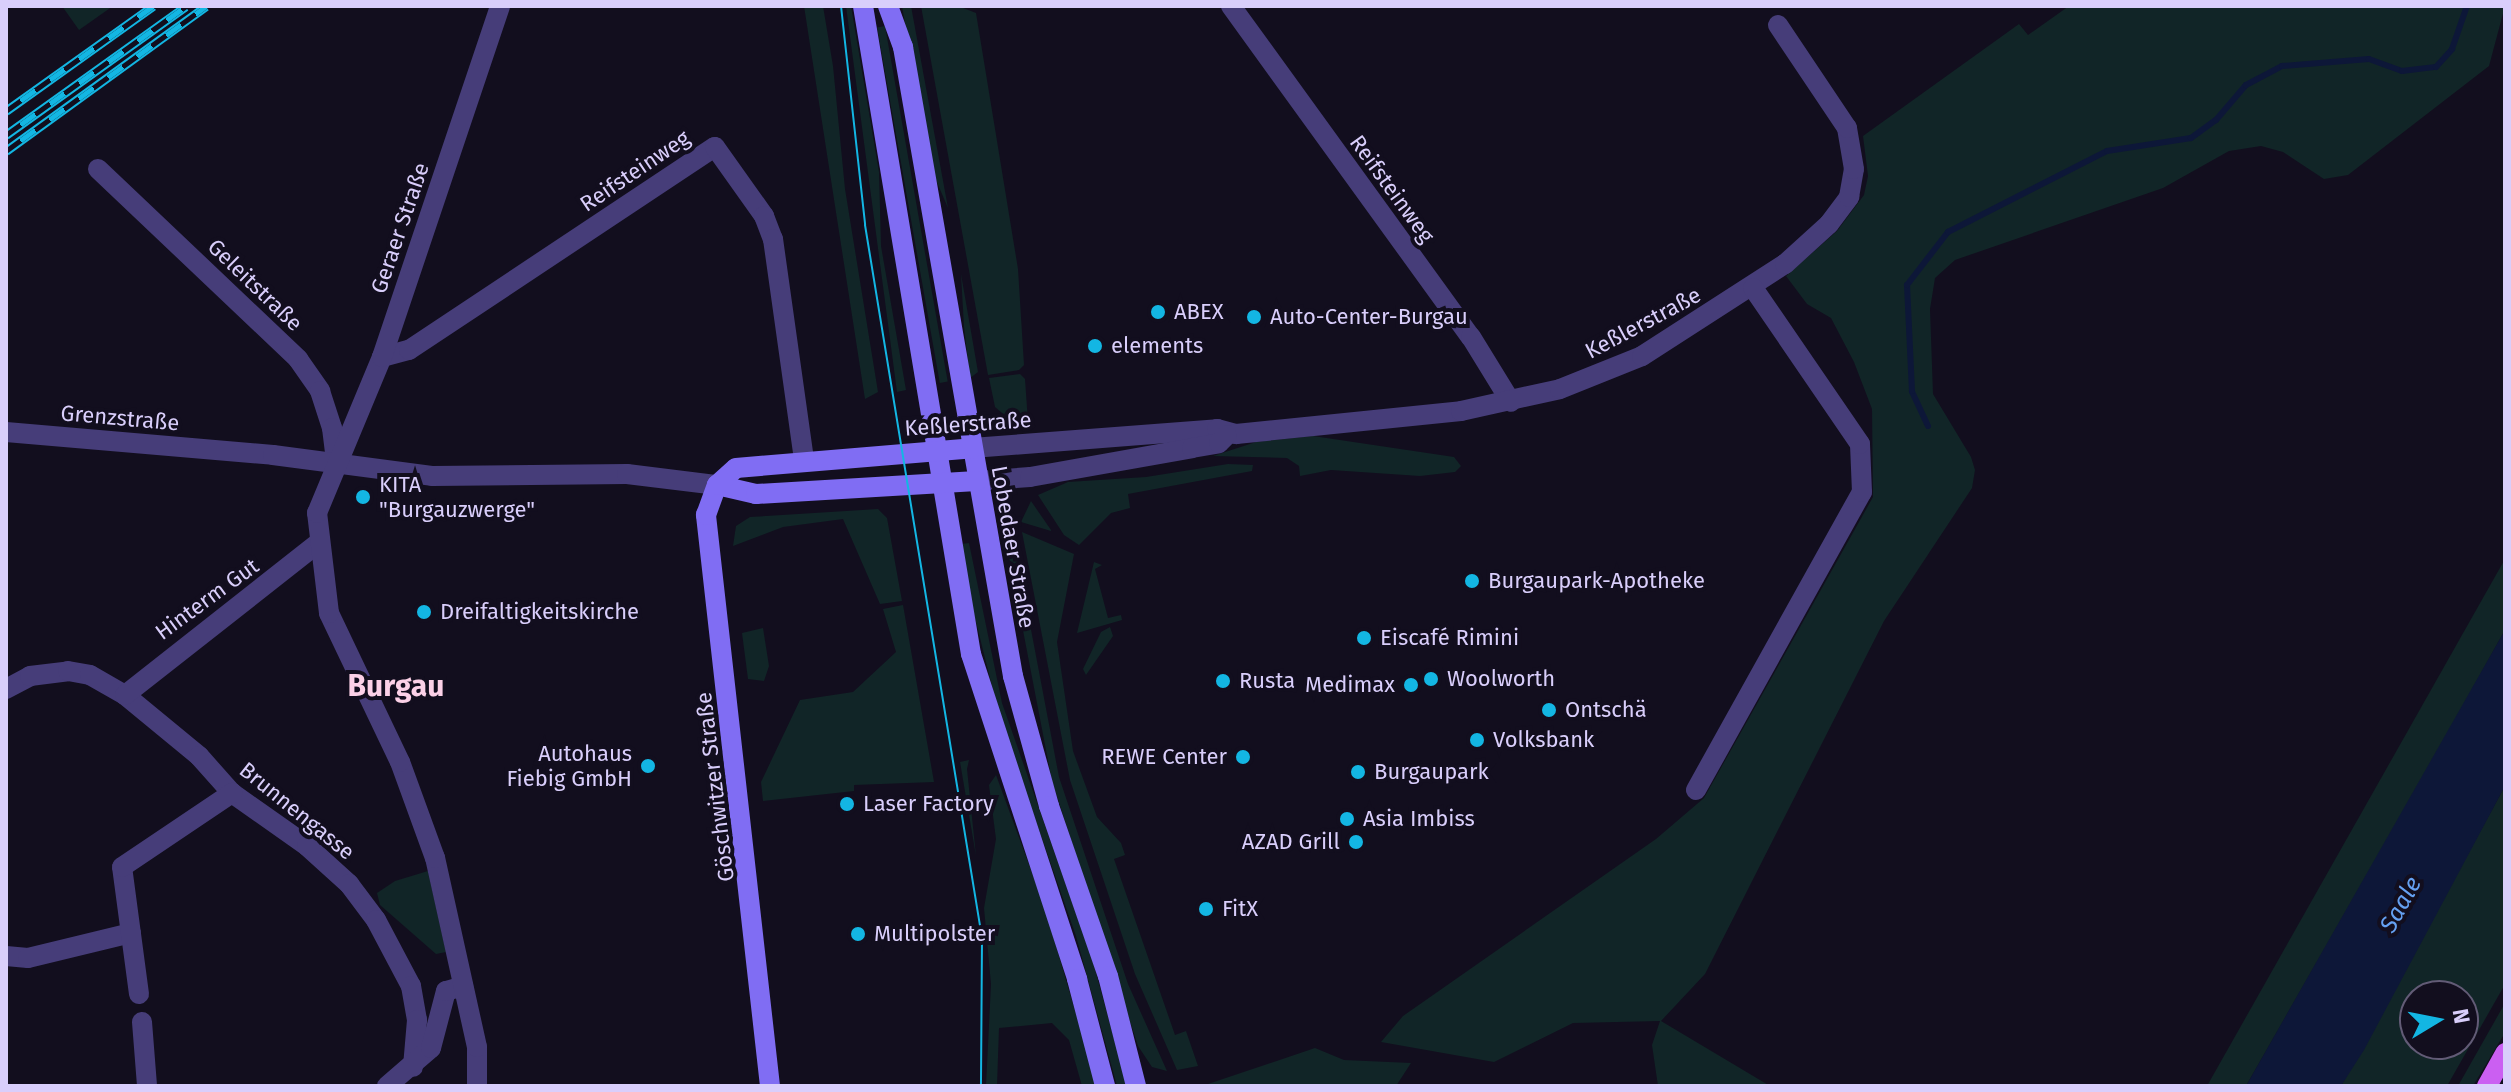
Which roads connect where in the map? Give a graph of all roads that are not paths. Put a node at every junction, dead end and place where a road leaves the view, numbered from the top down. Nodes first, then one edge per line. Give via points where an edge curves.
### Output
1 (500, 6) edge
2 (863, 6) edge
3 (888, 6) edge
4 (1231, 6) edge
5 (1778, 25) dead end
6 (98, 169) dead end
7 (1753, 288) junction
8 (382, 357) junction
9 (1511, 402) junction
10 (6, 432) edge
11 (1227, 435) junction
12 (972, 448) junction
13 (936, 450) junction
14 (804, 460) junction
15 (336, 462) junction
16 (977, 481) junction
17 (940, 483) junction
18 (717, 485) junction
19 (318, 543) junction
20 (6, 689) edge
21 (125, 695) junction
22 (1696, 790) dead end
23 (232, 793) junction
24 (131, 933) junction
25 (6, 956) edge
26 (463, 986) junction
27 (139, 994) dead end
28 (142, 1022) dead end
29 (2505, 1053) edge
30 (413, 1067) junction
31 (147, 1086) edge
32 (387, 1086) edge
33 (477, 1086) edge
34 (770, 1086) edge
35 (1105, 1086) edge
36 (1136, 1086) edge
37 (2487, 1086) edge

1 - 8 street, Geraer Straße
2 - 13 main road
3 - 12 main road, Lobedaer Straße via 903,47
4 - 9 street, Reifsteinweg via 1471,337
5 - 7 street, Keßlerstraße via 1847,128 1854,181 1829,224
6 - 15 street, Geleitstraße via 298,359 320,391
7 - 9 street, Keßlerstraße via 1614,369
7 - 22 street via 1860,444 1862,492
8 - 14 street, Reifsteinweg via 409,350 715,147 764,216 773,239
8 - 15 street, Geraer Straße
9 - 11 street, Keßlerstraße
10 - 15 street, Grenzstraße
11 - 12 street, Keßlerstraße via 1217,429
11 - 16 street, Keßlerstraße via 1206,445 1030,477
12 - 13 main road, Keßlerstraße
12 - 16 main road, Lobedaer Straße
13 - 14 main road, Keßlerstraße
13 - 17 main road
14 - 18 main road, Keßlerstraße via 736,468
15 - 18 street, Keßlerstraße via 432,476 627,474
15 - 19 street, Geraer Straße via 319,498
16 - 17 main road, Keßlerstraße
16 - 36 main road, Lobedaer Straße via 1022,712 1108,976
17 - 18 main road, Keßlerstraße via 756,494
17 - 35 main road via 979,682 1077,979
18 - 34 main road, Göschwitzer Straße via 706,515
19 - 21 street, Hinterm Gut
19 - 26 street, Geraer Straße via 333,625 423,823
20 - 21 street, Brunnengasse via 30,676 68,671 90,675
21 - 23 street, Brunnengasse via 199,756
23 - 24 street via 122,867
23 - 30 street, Brunnengasse via 307,846 349,884 376,920 414,999
24 - 25 street via 28,958
24 - 27 street
26 - 30 street via 446,991 436,1039
26 - 33 street, Geraer Straße via 477,1047
28 - 31 street
29 - 37 main road
30 - 32 street

